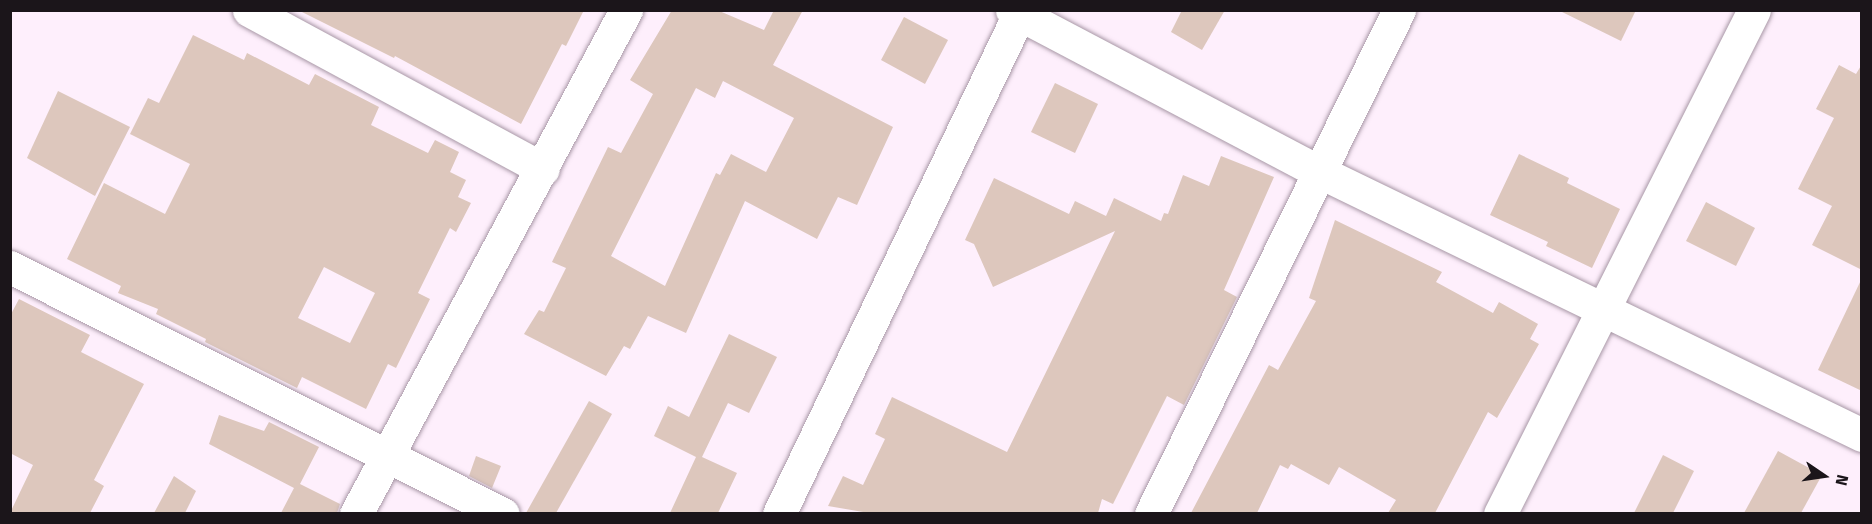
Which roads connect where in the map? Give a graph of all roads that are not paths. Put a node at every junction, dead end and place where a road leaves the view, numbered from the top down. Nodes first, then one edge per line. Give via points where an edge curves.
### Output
1 (249, 10) edge
2 (627, 10) edge
3 (1399, 10) edge
4 (1754, 10) edge
5 (1017, 12) edge
6 (543, 169) junction
7 (1318, 171) junction
8 (10, 267) edge
9 (1602, 311) junction
10 (1862, 435) edge
11 (388, 457) junction
12 (356, 513) edge
13 (503, 513) edge
14 (779, 513) edge
15 (1151, 513) edge
16 (1500, 513) edge

1 - 6 street
2 - 6 street
3 - 7 street
4 - 9 street
5 - 7 street
5 - 14 street
6 - 11 street
7 - 9 street
7 - 15 street
8 - 11 street
9 - 10 street
9 - 16 street
11 - 12 street
11 - 13 street

